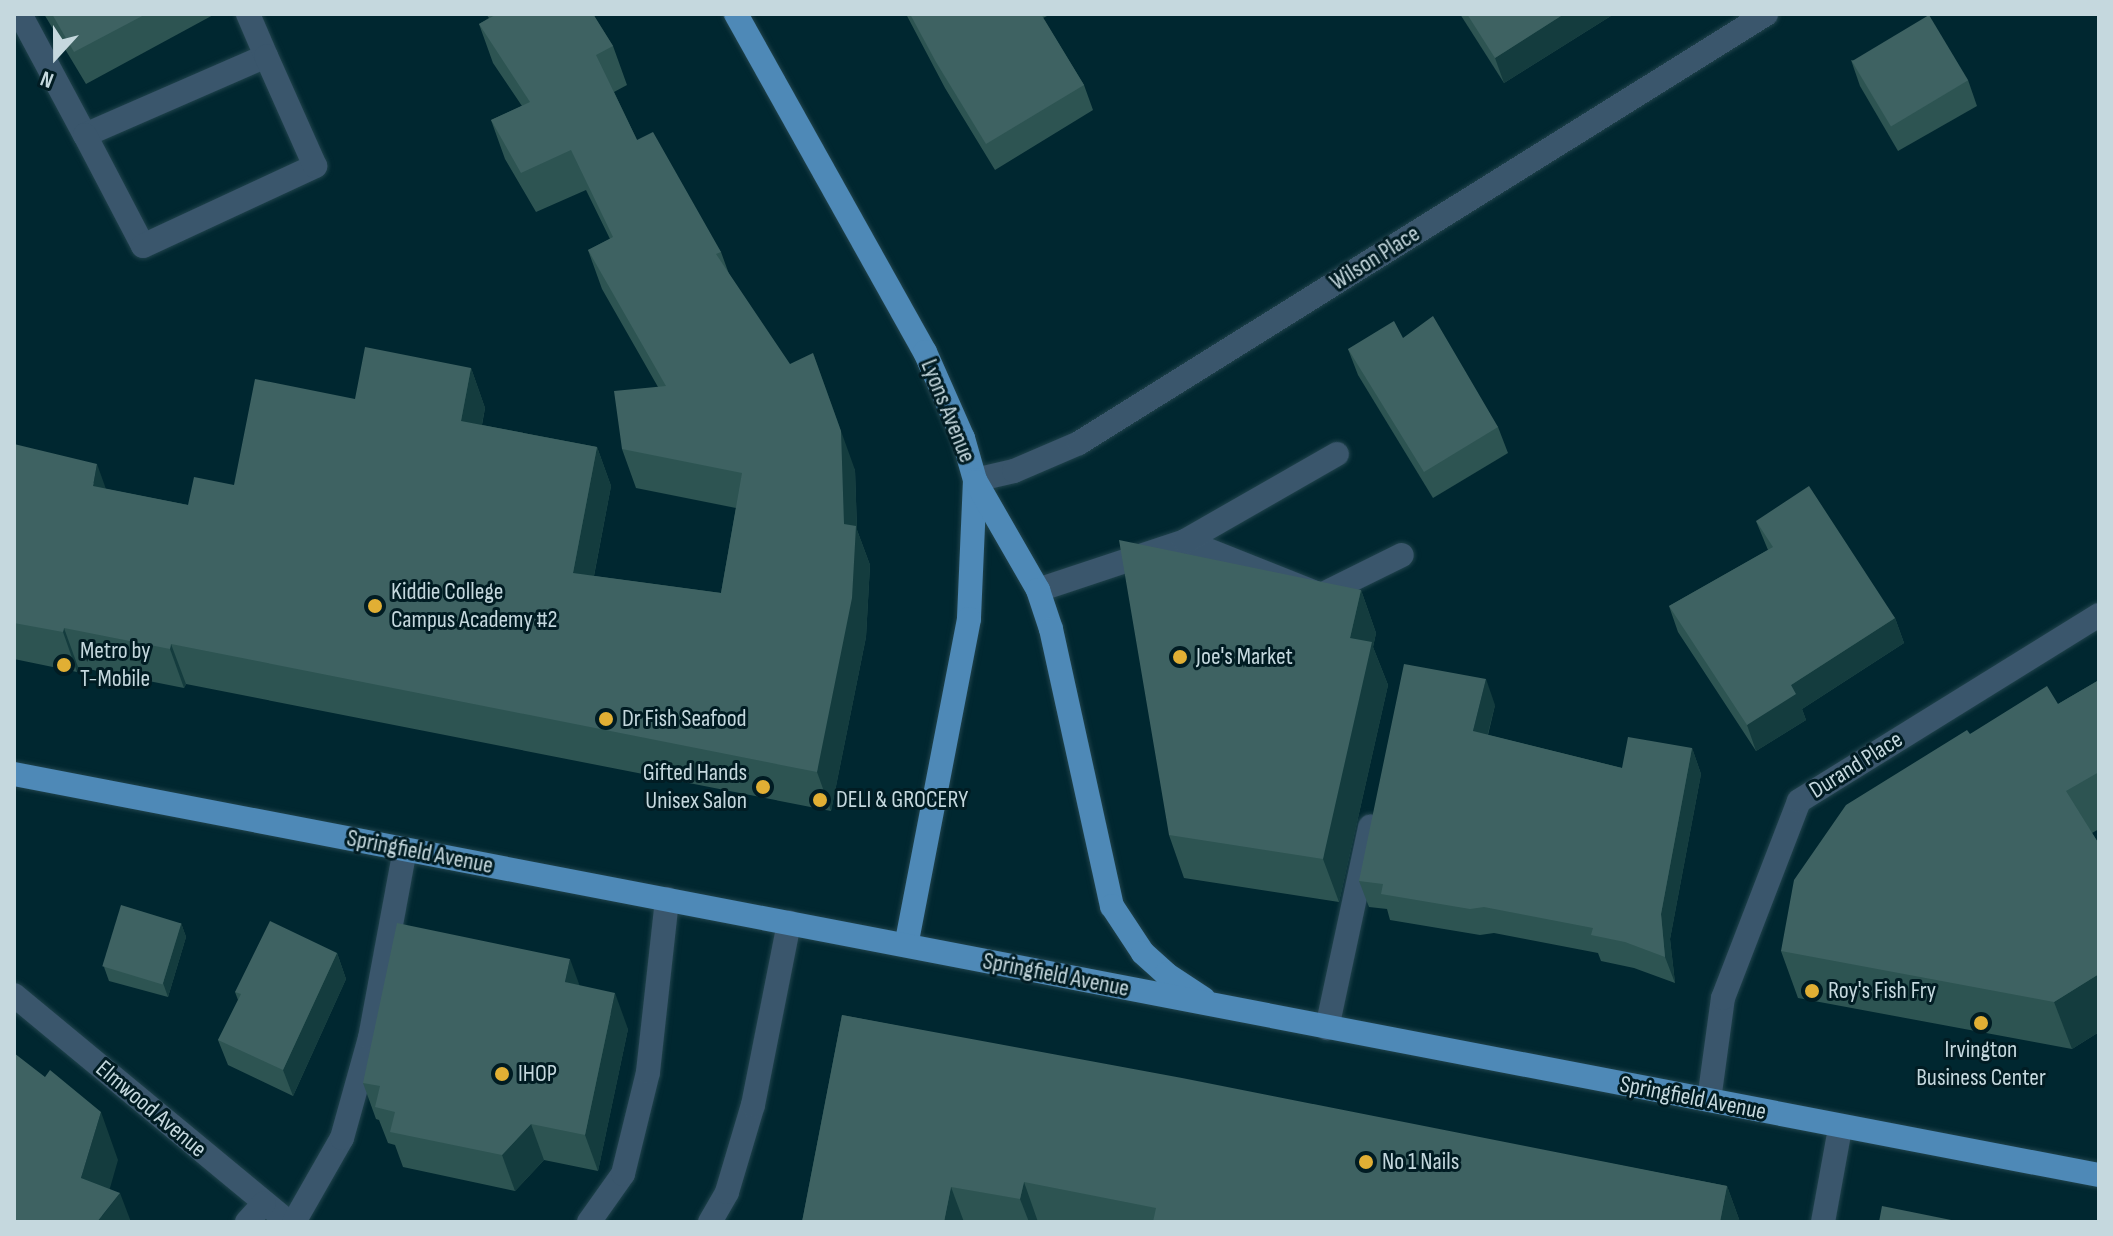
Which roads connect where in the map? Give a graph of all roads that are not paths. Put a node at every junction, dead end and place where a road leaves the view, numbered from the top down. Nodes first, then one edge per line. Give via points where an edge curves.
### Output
1 (20, 14) edge
2 (248, 14) edge
3 (736, 14) edge
4 (1766, 14) edge
5 (266, 56) junction
6 (85, 135) junction
7 (1337, 454) dead end
8 (975, 480) junction
9 (1185, 541) junction
10 (1402, 555) dead end
11 (1038, 590) junction
12 (2099, 615) edge
13 (14, 774) edge
14 (1376, 800) edge
15 (405, 849) junction
16 (667, 899) junction
17 (789, 923) junction
18 (906, 945) junction
19 (14, 995) edge
20 (1220, 1008) junction
21 (1327, 1028) junction
22 (1709, 1100) junction
23 (1840, 1128) junction
24 (2099, 1175) edge
25 (264, 1203) junction
26 (247, 1222) edge
27 (288, 1222) edge
28 (294, 1222) edge
29 (589, 1222) edge
30 (710, 1222) edge
31 (1823, 1222) edge

1 - 6 street
2 - 5 street
3 - 8 main road, Lyons Avenue via 925,352 963,438
4 - 8 street, Wilson Place via 1079,443 1014,471
5 - 6 street
5 - 6 street via 315,166 143,246
7 - 9 street
8 - 11 main road
8 - 18 main road, Lyons Avenue via 969,619
9 - 10 street via 1321,595
9 - 11 street
11 - 20 main road via 1061,668 1112,906 1143,953
12 - 22 street, Durand Place via 1799,801 1723,998
13 - 15 main road, Springfield Avenue
14 - 21 street
15 - 16 main road, Springfield Avenue
15 - 28 street via 370,1038 342,1138
16 - 17 main road, Springfield Avenue
16 - 29 street via 648,1072 623,1174
17 - 18 main road, Springfield Avenue
17 - 30 street via 753,1105 727,1192
18 - 20 main road, Springfield Avenue
19 - 25 street, Elmwood Avenue
20 - 21 main road, Springfield Avenue
21 - 22 main road, Springfield Avenue
22 - 23 main road, Springfield Avenue
23 - 24 main road, Springfield Avenue
23 - 31 street
25 - 26 street
25 - 27 street, Elmwood Avenue

